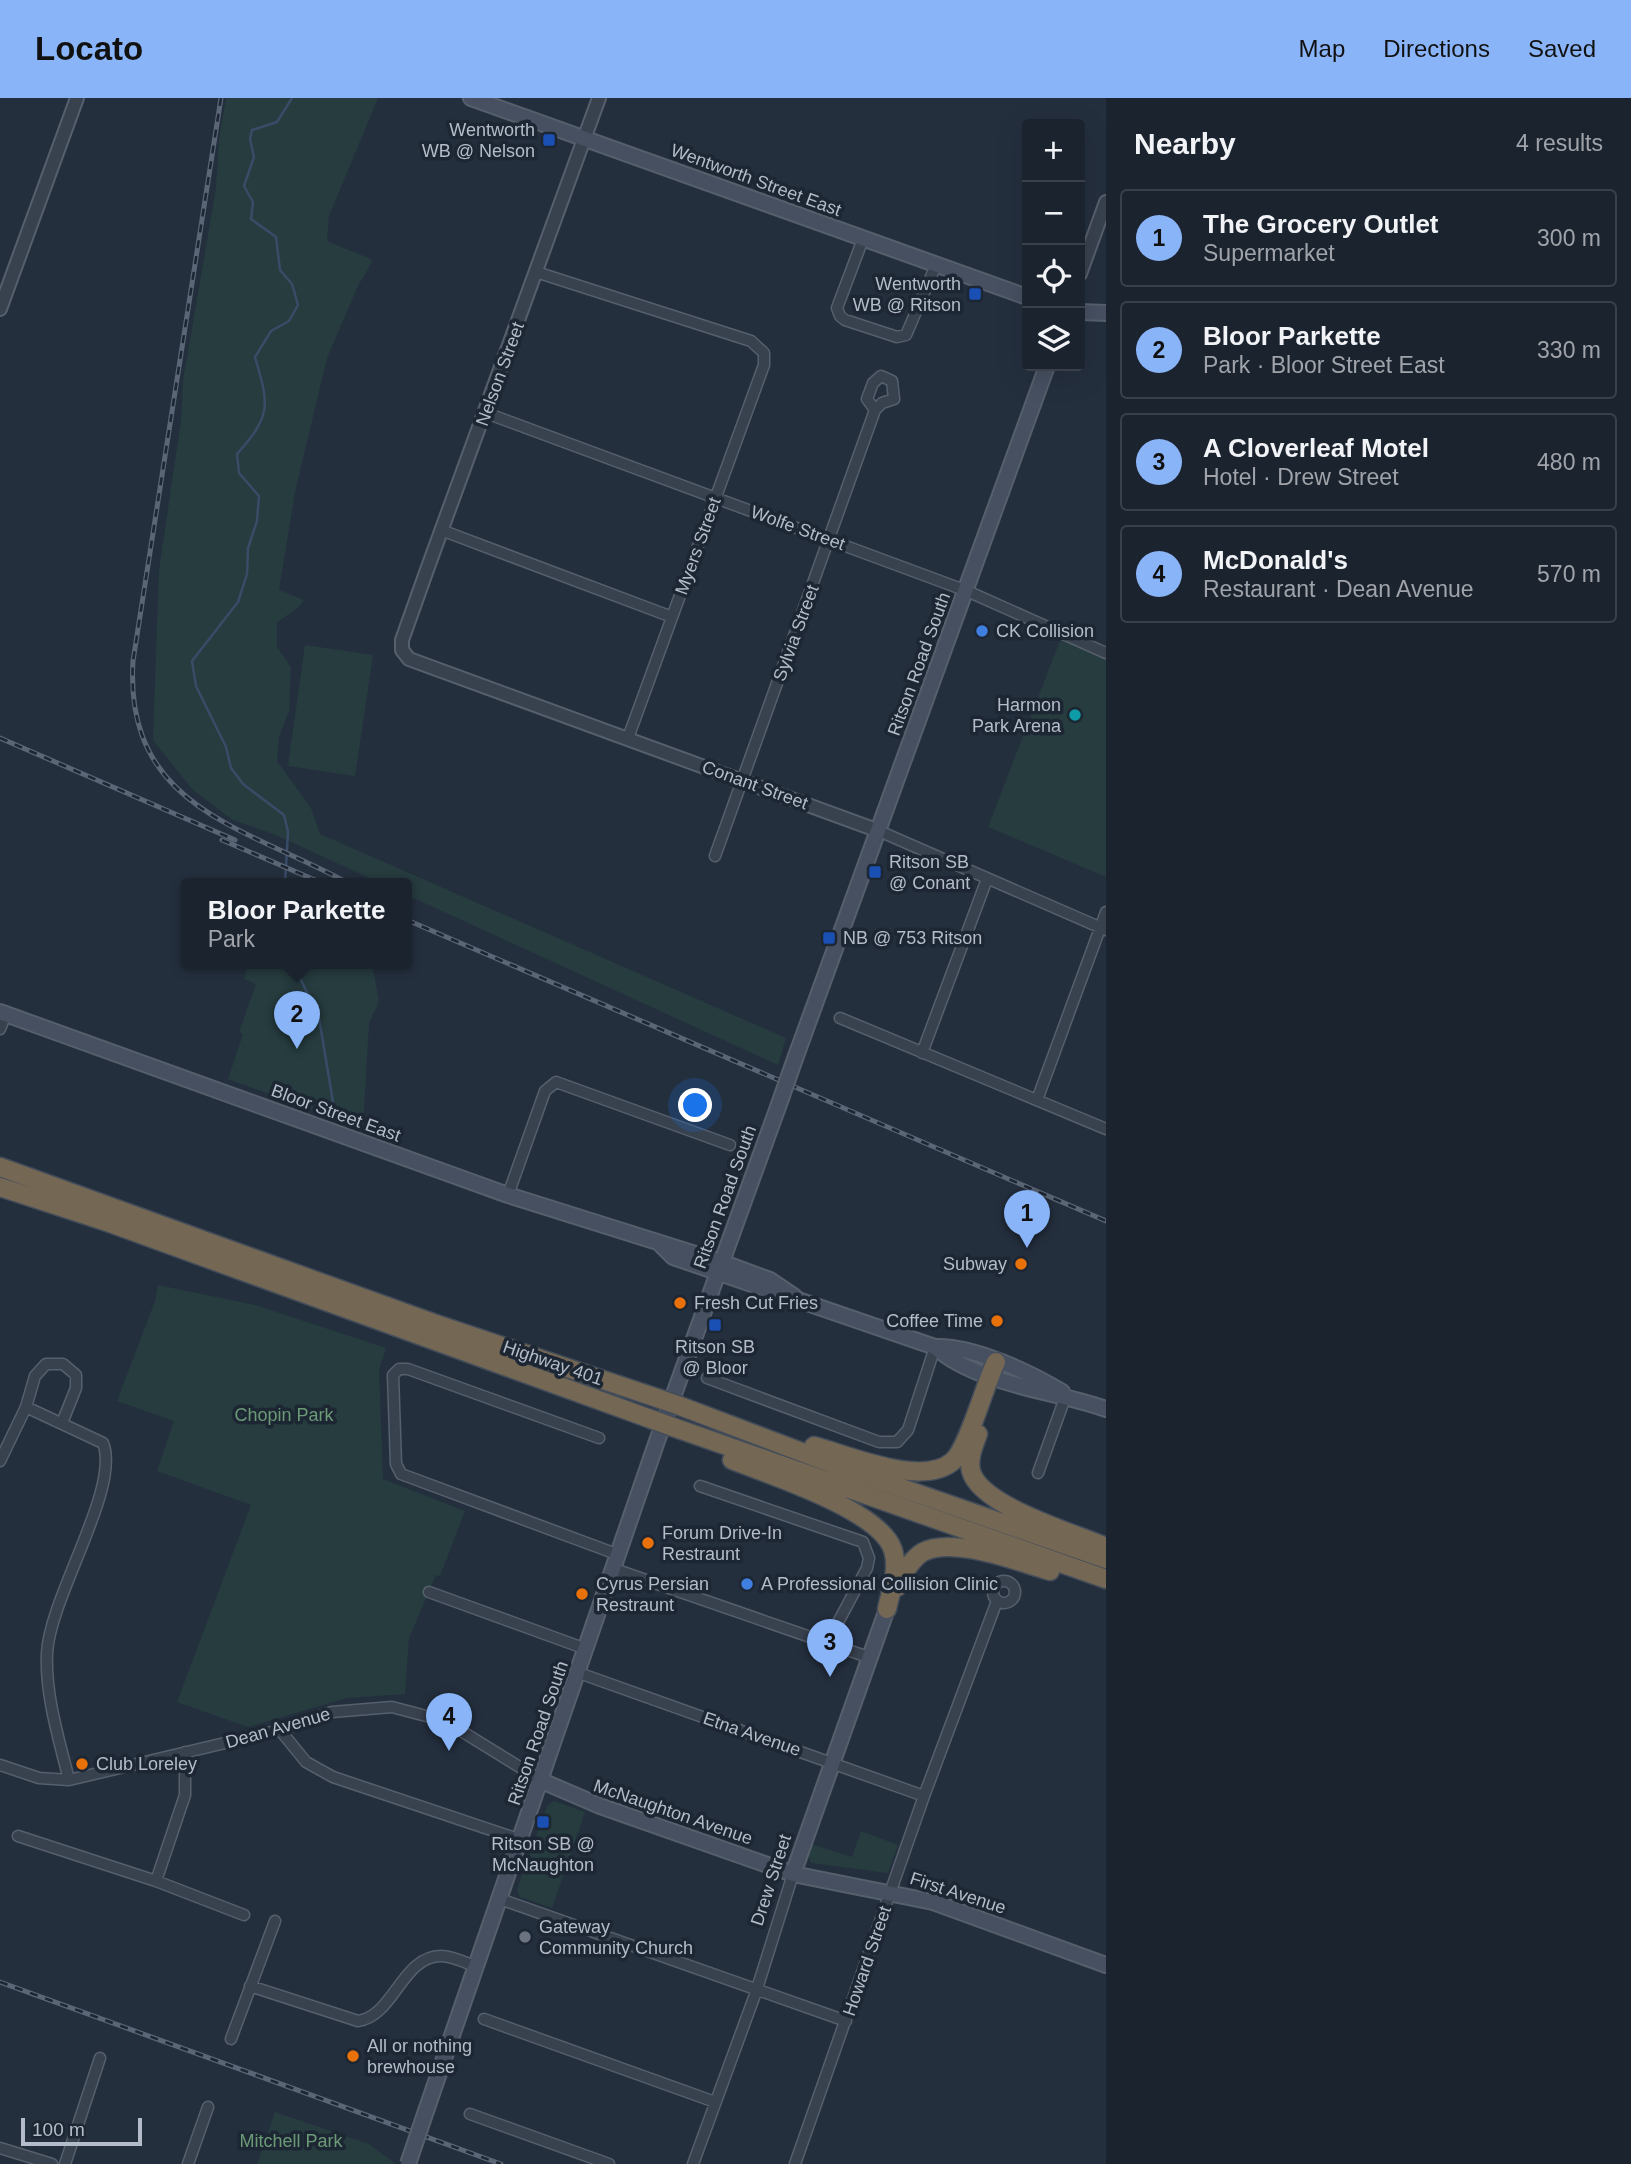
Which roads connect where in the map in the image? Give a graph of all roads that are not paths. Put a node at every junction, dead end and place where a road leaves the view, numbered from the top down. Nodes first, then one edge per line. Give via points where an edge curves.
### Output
1 (77, 98) edge
2 (471, 98) edge
3 (599, 98) edge
4 (585, 139) junction
5 (1106, 202) edge
6 (863, 239) junction
7 (1085, 260) edge
8 (936, 265) junction
9 (537, 272) junction
10 (1022, 295) edge
11 (0, 309) edge
12 (1085, 312) edge
13 (1106, 313) edge
14 (1045, 371) edge
15 (875, 410) dead end
16 (486, 413) junction
17 (716, 498) junction
18 (442, 530) junction
19 (829, 540) junction
20 (967, 591) junction
21 (673, 617) junction
22 (401, 650) joint
23 (1106, 653) edge
24 (628, 738) junction
25 (742, 780) junction
26 (879, 831) junction
27 (715, 856) dead end
28 (987, 879) junction
29 (1106, 912) edge
30 (1103, 929) edge
31 (3, 1013) edge
32 (840, 1018) dead end
33 (0, 1029) edge
34 (922, 1053) junction
35 (1037, 1100) junction
36 (1106, 1129) edge
37 (730, 1145) dead end
38 (0, 1167) edge
39 (0, 1187) edge
40 (508, 1195) junction
41 (719, 1267) junction
42 (935, 1348) junction
43 (998, 1370) junction
44 (707, 1378) dead end
45 (1066, 1395) junction
46 (26, 1407) junction
47 (1106, 1409) edge
48 (709, 1416) junction
49 (62, 1423) junction
50 (680, 1429) junction
51 (599, 1438) dead end
52 (0, 1461) edge
53 (1038, 1473) dead end
54 (700, 1486) dead end
55 (1106, 1547) edge
56 (1106, 1559) edge
57 (616, 1562) junction
58 (1106, 1579) edge
59 (1106, 1586) edge
60 (429, 1592) dead end
61 (997, 1601) dead end
62 (887, 1609) junction
63 (827, 1643) junction
64 (586, 1649) junction
65 (868, 1657) junction
66 (579, 1673) junction
67 (280, 1730) junction
68 (185, 1752) junction
69 (831, 1762) junction
70 (0, 1765) edge
71 (69, 1780) junction
72 (542, 1782) junction
73 (924, 1796) junction
74 (18, 1836) dead end
75 (521, 1840) junction
76 (793, 1874) junction
77 (156, 1881) junction
78 (891, 1892) junction
79 (500, 1899) junction
80 (244, 1915) dead end
81 (275, 1921) dead end
82 (1106, 1965) edge
83 (477, 1967) junction
84 (250, 1986) junction
85 (756, 1992) junction
86 (484, 2020) dead end
87 (846, 2021) junction
88 (231, 2039) dead end
89 (100, 2058) dead end
90 (715, 2102) junction
91 (208, 2107) dead end
92 (471, 2114) dead end
93 (0, 2148) edge
94 (52, 2164) edge
95 (65, 2164) edge
96 (188, 2164) edge
97 (408, 2164) edge
98 (609, 2164) edge
99 (693, 2164) edge
100 (795, 2164) edge

1 - 11 street
2 - 4 main road, Wentworth Street East
3 - 4 street, Nelson Street
4 - 6 main road, Wentworth Street East
4 - 9 street, Nelson Street
5 - 7 street
6 - 8 main road, Wentworth Street East
6 - 8 street via 837,308 845,320 897,337 906,335
8 - 10 main road, Wentworth Street East
9 - 16 street, Nelson Street
9 - 17 street, Myers Street via 751,341 764,354
12 - 13 main road
14 - 20 main road, Ritson Road South
15 - 19 street, Sylvia Street
16 - 17 street, Wolfe Street
16 - 18 street, Nelson Street
17 - 19 street, Wolfe Street
17 - 21 street, Myers Street
18 - 21 street
18 - 22 street, Nelson Street
19 - 20 street, Wolfe Street
19 - 25 street, Sylvia Street
20 - 23 street, Wolfe Street
20 - 26 main road, Ritson Road South
21 - 24 street, Myers Street
22 - 24 street, Conant Street via 409,659
24 - 25 street, Conant Street
25 - 26 street, Conant Street
25 - 27 street, Sylvia Street
26 - 28 street, Conant Street
26 - 41 main road, Ritson Road South, bridge
28 - 30 street, Conant Street
28 - 34 street
29 - 30 street
30 - 35 street
31 - 33 street
31 - 40 main road, Bloor Street East
32 - 34 street
34 - 35 street
35 - 36 street
37 - 40 street via 561,1082 552,1084 545,1091
38 - 48 highway, Highway 401, bridge
39 - 50 highway, Highway 401, bridge
40 - 41 main road, Bloor Street East via 661,1245 673,1257
41 - 42 main road, Bloor Street East via 768,1292 795,1297
41 - 57 main road, Ritson Road South
42 - 43 main road, Bloor Street East via 949,1360
42 - 44 street via 908,1430 897,1442 879,1442
43 - 45 main road, Bloor Street East via 1036,1391
43 - 48 highway via 954,1461 921,1473
43 - 55 highway via 972,1451 972,1473 979,1486 1010,1506
45 - 47 main road, Bloor Street East
45 - 53 street
46 - 49 street
46 - 49 street via 35,1376 46,1364 63,1364 76,1375 76,1388
46 - 52 street
48 - 56 highway, Highway 401
49 - 71 street via 103,1443 107,1467 55,1610 47,1653 53,1716
50 - 58 highway, Highway 401
50 - 62 highway via 724,1456 852,1510 883,1531 896,1566
51 - 57 street via 408,1369 393,1375 396,1464 401,1474
54 - 63 street via 863,1542 867,1568
57 - 63 street
57 - 64 main road, Ritson Road South
59 - 62 highway via 953,1546 932,1548 920,1554 904,1573
60 - 64 street
61 - 73 street, Howard Street
62 - 65 main road, Drew Street
63 - 65 street
64 - 66 main road, Ritson Road South
65 - 69 main road, Drew Street
66 - 69 street, Etna Avenue
66 - 72 main road, Ritson Road South
67 - 68 street, Dean Avenue
67 - 72 street, Dean Avenue via 361,1707 420,1712 454,1726
67 - 75 street via 306,1762 333,1777
68 - 71 street, Dean Avenue
68 - 77 street via 185,1795
69 - 73 street, Etna Avenue
69 - 76 main road, Drew Street
70 - 71 street, Dean Avenue via 36,1777
72 - 75 main road, Ritson Road South
72 - 76 main road, McNaughton Avenue
73 - 78 street, Howard Street
74 - 77 street
75 - 79 main road, Ritson Road South
76 - 78 main road, First Avenue
76 - 85 street, Drew Street
77 - 80 street
78 - 82 main road, First Avenue via 933,1902
78 - 87 street, Howard Street
79 - 83 main road, Ritson Road South
79 - 85 street
81 - 84 street
83 - 84 street via 443,1956 425,1960 377,2013 358,2021
83 - 97 main road, Ritson Road South, bridge
84 - 88 street
85 - 87 street
85 - 90 street, Drew Street
86 - 90 street
87 - 100 street, Howard Street
89 - 95 street
90 - 99 street, Drew Street
91 - 96 street
92 - 98 street
93 - 94 street

